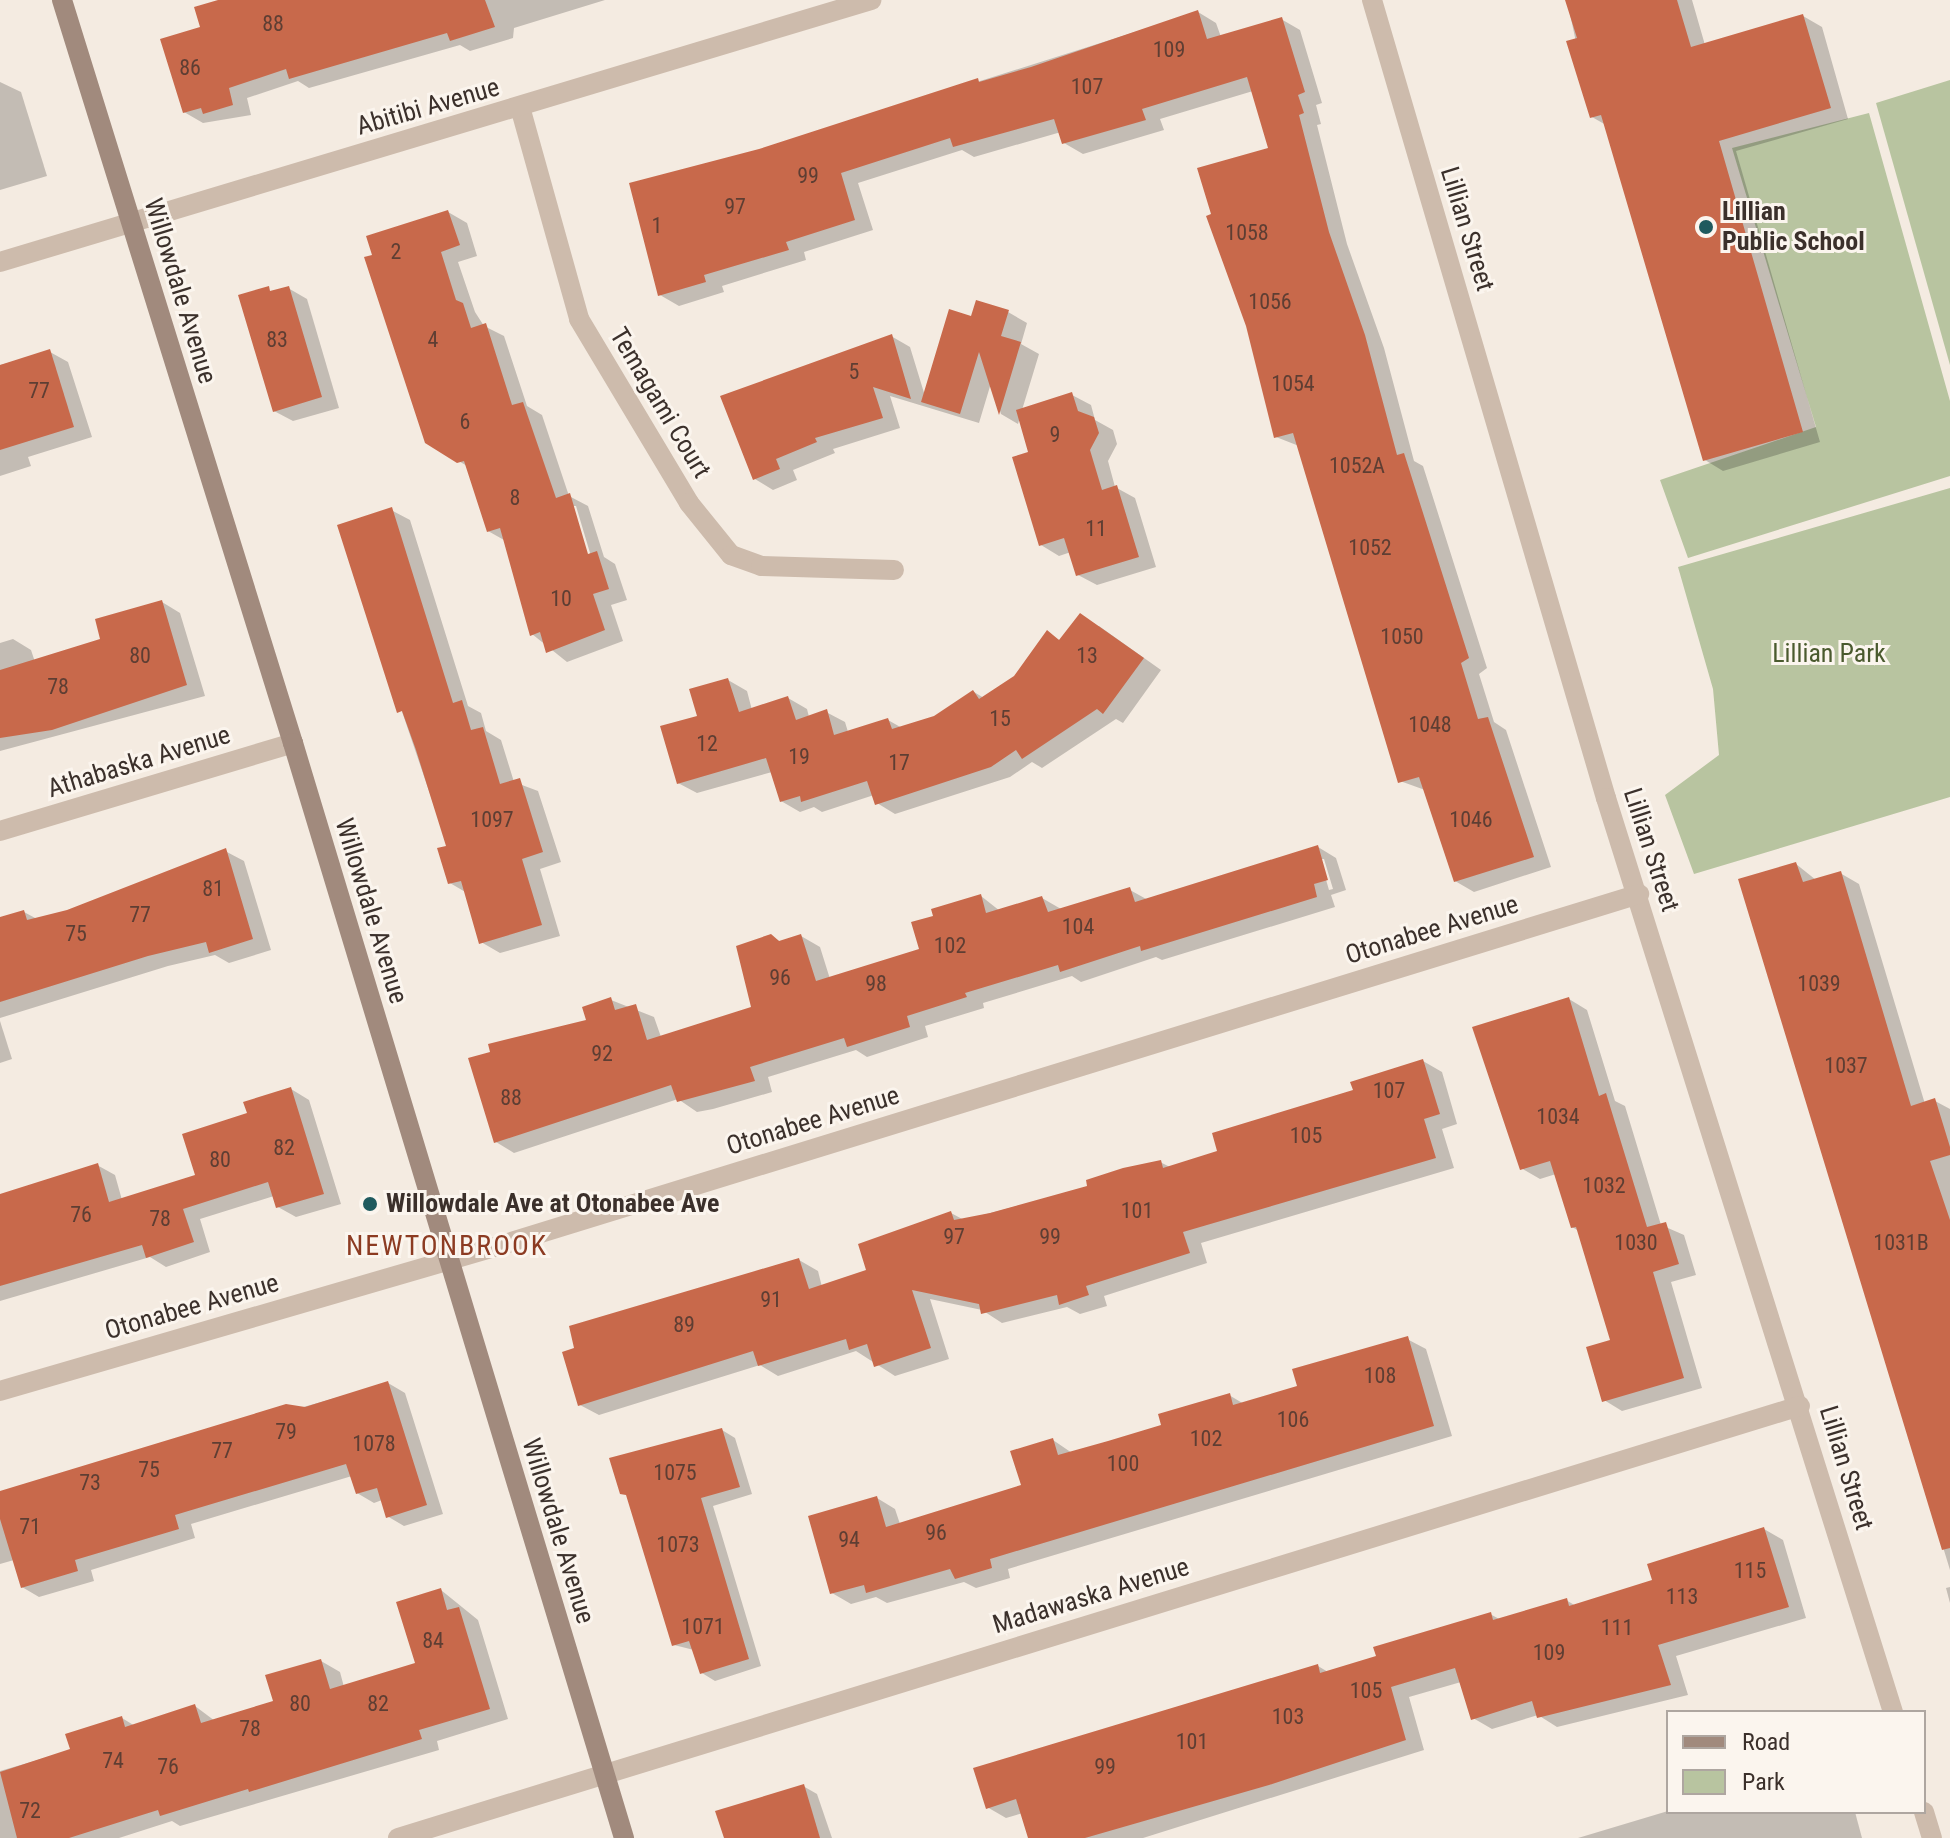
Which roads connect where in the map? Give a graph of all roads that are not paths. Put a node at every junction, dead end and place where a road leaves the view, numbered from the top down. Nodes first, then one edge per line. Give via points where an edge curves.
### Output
1 (62, 0) edge
2 (871, 0) edge
3 (1372, 0) edge
4 (520, 107) junction
5 (132, 223) junction
6 (0, 262) edge
7 (894, 570) dead end
8 (293, 743) junction
9 (0, 831) edge
10 (1639, 894) junction
11 (448, 1259) junction
12 (0, 1391) edge
13 (1800, 1406) junction
14 (1892, 1710) edge
15 (605, 1772) junction
16 (1925, 1814) edge
17 (398, 1838) edge
18 (624, 1838) edge
19 (1932, 1838) edge

1 - 5 street, Willowdale Avenue
2 - 4 street, Abitibi Avenue
3 - 10 street, Lillian Street
4 - 5 street, Abitibi Avenue
4 - 7 street, Temagami Court via 579,319 689,503 731,555 761,566
5 - 6 street, Abitibi Avenue
5 - 8 street, Willowdale Avenue
8 - 9 street, Athabaska Avenue
8 - 11 street, Willowdale Avenue
10 - 11 street, Otonabee Avenue
10 - 13 street, Lillian Street
11 - 12 street, Otonabee Avenue
11 - 15 street, Willowdale Avenue
13 - 14 street, Lillian Street
13 - 15 street, Madawaska Avenue
15 - 17 street, Madawaska Avenue
15 - 18 street, Willowdale Avenue
16 - 19 street

